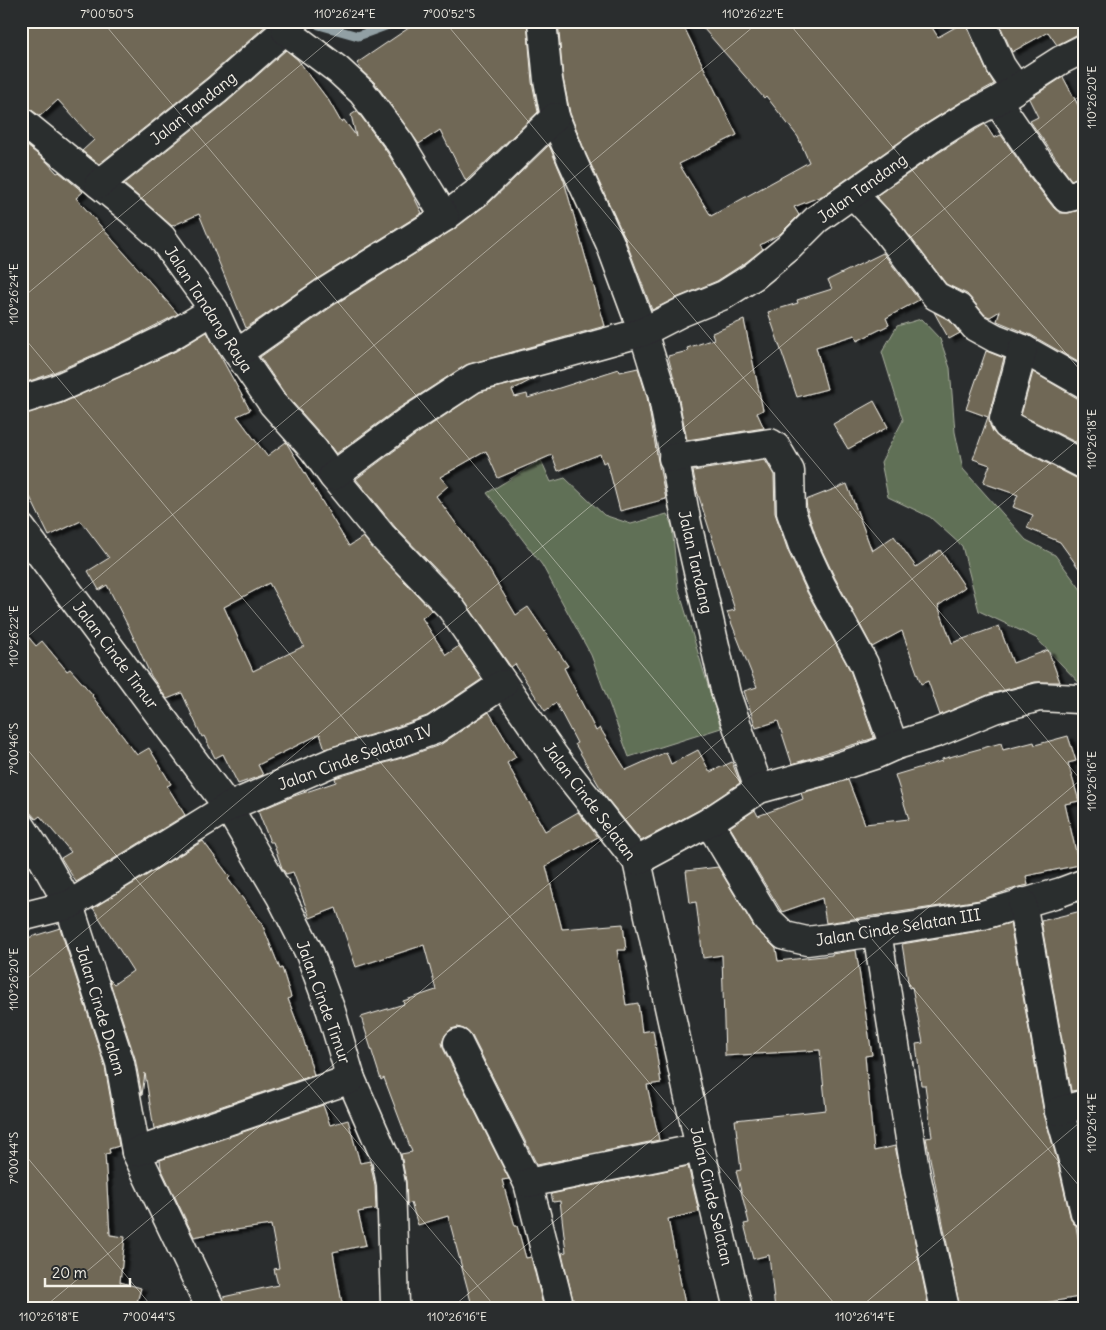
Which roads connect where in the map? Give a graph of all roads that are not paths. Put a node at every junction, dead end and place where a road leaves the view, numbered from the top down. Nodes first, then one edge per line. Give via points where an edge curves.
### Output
1 (542, 21) edge
2 (981, 21) edge
3 (291, 26) edge
4 (1085, 48) edge
5 (1006, 95) junction
6 (555, 116) junction
7 (21, 121) edge
8 (99, 184) junction
9 (1085, 190) edge
10 (853, 194) junction
11 (445, 217) junction
12 (214, 310) junction
13 (643, 332) junction
14 (1023, 349) junction
15 (238, 353) junction
16 (1085, 384) edge
17 (21, 400) edge
18 (674, 458) junction
19 (1085, 465) edge
20 (333, 476) junction
21 (21, 528) edge
22 (504, 684) junction
23 (1085, 701) edge
24 (894, 746) junction
25 (759, 789) junction
26 (228, 807) junction
27 (708, 822) junction
28 (21, 826) edge
29 (637, 861) junction
30 (1085, 883) edge
31 (1022, 902) junction
32 (69, 905) junction
33 (21, 917) edge
34 (877, 932) junction
35 (458, 1043) dead end
36 (351, 1079) junction
37 (1072, 1108) edge
38 (700, 1148) junction
39 (136, 1152) junction
40 (528, 1183) junction
41 (1085, 1214) edge
42 (211, 1309) edge
43 (397, 1309) edge
44 (560, 1309) edge
45 (738, 1309) edge
46 (945, 1309) edge

1 - 6 street, Jalan Tandang
2 - 5 street via 1001,66
3 - 8 street, Jalan Tandang
3 - 11 street via 362,92 400,143
4 - 5 street, Jalan Tandang
5 - 9 street via 1042,167 1066,198
5 - 10 street, Jalan Tandang via 929,140
6 - 11 street via 479,191
6 - 13 street, Jalan Tandang via 610,243
7 - 8 street, Jalan Tandang Raya
8 - 12 street, Jalan Tandang Raya via 162,238
10 - 13 street, Jalan Tandang via 817,219 754,276 724,295
10 - 14 street via 882,225 936,296 959,308 975,327
11 - 15 street via 325,292
12 - 15 street, Jalan Tandang Raya
12 - 17 street via 130,356 56,389
13 - 18 street, Jalan Tandang via 662,393
13 - 20 street, Jalan Tandang via 474,378
14 - 16 street
14 - 19 street via 1004,419 1006,425
15 - 20 street, Jalan Tandang Raya via 273,404
18 - 24 street via 770,443 776,447 790,472 791,512 803,546 864,664
18 - 25 street, Jalan Tandang via 726,694
20 - 22 street, Jalan Cinde Selatan via 383,537 451,608
21 - 26 street, Jalan Cinde Timur
22 - 26 street, Jalan Cinde Selatan IV via 434,730 333,762
22 - 29 street, Jalan Cinde Selatan via 556,759
23 - 24 street via 1039,696
24 - 25 street via 832,769
25 - 27 street
26 - 32 street
26 - 36 street, Jalan Cinde Timur via 310,954
27 - 29 street
27 - 34 street, Jalan Cinde Selatan III via 767,919 785,936 807,941
28 - 32 street, Jalan Cinde Dalam
29 - 38 street, Jalan Cinde Selatan
30 - 31 street, Jalan Cinde Selatan III
31 - 34 street, Jalan Cinde Selatan III via 983,915
31 - 37 street
32 - 33 street
32 - 39 street, Jalan Cinde Dalam via 120,1063
34 - 46 street via 915,1170
35 - 40 street
36 - 39 street, Jalan Cinde Timur
36 - 43 street via 386,1158 391,1184
37 - 41 street via 1072,1156
38 - 40 street
38 - 45 street, Jalan Cinde Selatan
39 - 42 street, Jalan Cinde Dalam
40 - 44 street

